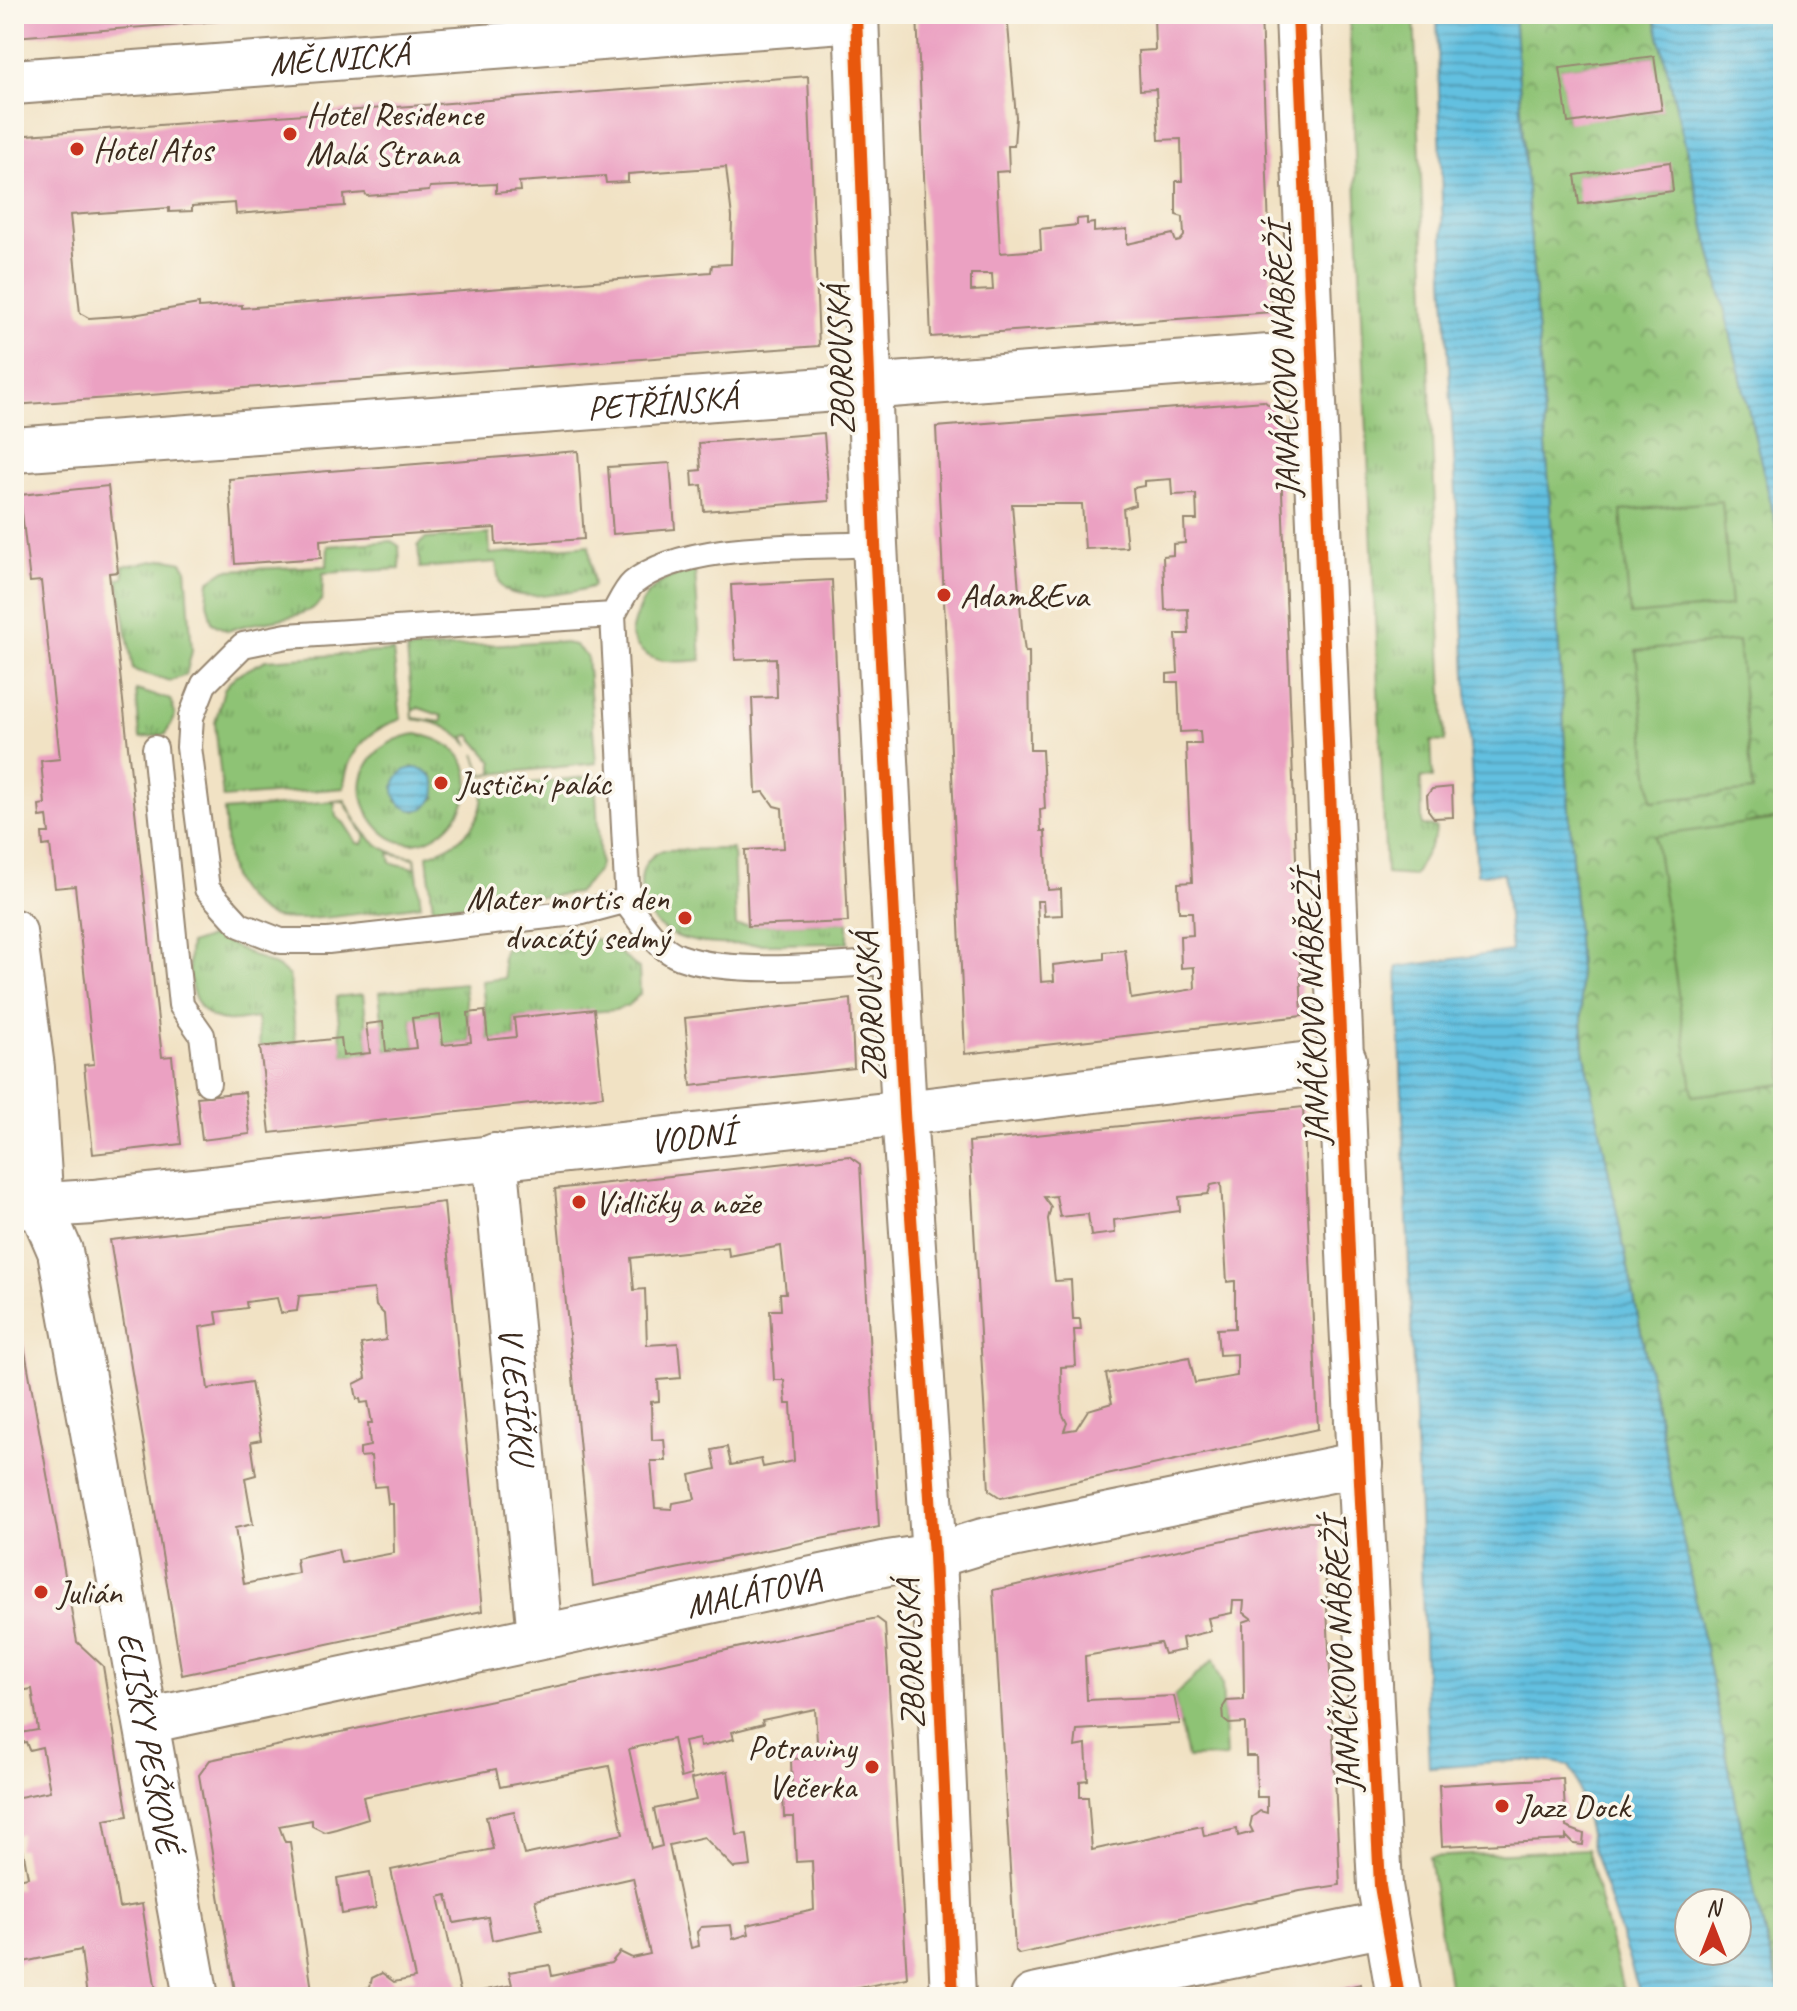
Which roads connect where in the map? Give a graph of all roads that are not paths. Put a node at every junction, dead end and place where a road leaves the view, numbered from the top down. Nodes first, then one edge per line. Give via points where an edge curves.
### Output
1 (1298, 14) edge
2 (856, 16) edge
3 (14, 82) edge
4 (1310, 354) junction
5 (869, 384) junction
6 (14, 450) edge
7 (875, 544) junction
8 (613, 615) junction
9 (155, 748) dead end
10 (195, 808) junction
11 (162, 812) junction
12 (628, 900) junction
13 (14, 932) edge
14 (896, 961) junction
15 (1344, 1060) junction
16 (208, 1083) dead end
17 (904, 1113) junction
18 (495, 1156) junction
19 (14, 1167) edge
20 (28, 1207) edge
21 (1360, 1464) junction
22 (934, 1556) junction
23 (540, 1636) junction
24 (147, 1721) junction
25 (1386, 1924) junction
26 (196, 1997) edge
27 (953, 1997) edge
28 (1033, 1997) edge
29 (1399, 1997) edge

1 - 4 street, JANÁČKOVO NÁBŘEŽÍ
2 - 3 street, MĚLNICKÁ
2 - 5 street, ZBOROVSKÁ
4 - 5 street, PETŘÍNSKÁ
4 - 15 street, JANÁČKOVO NÁBŘEŽÍ
5 - 6 street, PETŘÍNSKÁ
5 - 7 street, ZBOROVSKÁ
7 - 8 lane via 708,552 660,568 631,585
7 - 14 street, ZBOROVSKÁ
8 - 10 lane via 287,636 243,645 204,684 191,717
8 - 12 lane
9 - 11 lane
10 - 11 lane
10 - 12 lane via 207,889 240,925 281,941 328,941 583,912
11 - 16 lane via 181,1005 202,1035
12 - 14 lane via 658,942 679,957 736,967
13 - 20 street via 32,1068
14 - 17 street, ZBOROVSKÁ
15 - 17 street, VODNÍ
15 - 21 street, JANÁČKOVO NÁBŘEŽÍ
17 - 18 street, VODNÍ
17 - 22 street, ZBOROVSKÁ
18 - 20 street, VODNÍ
18 - 23 street, V LESÍČKU
19 - 20 street
20 - 24 street, ELIŠKY PEŠKOVÉ via 60,1251
21 - 22 street, MALÁTOVA via 983,1541
21 - 25 street, JANÁČKOVO NÁBŘEŽÍ
22 - 23 street, MALÁTOVA
22 - 27 street, ZBOROVSKÁ
23 - 24 street, MALÁTOVA
24 - 26 street, ELIŠKY PEŠKOVÉ
25 - 28 street
25 - 29 street, JANÁČKOVO NÁBŘEŽÍ

